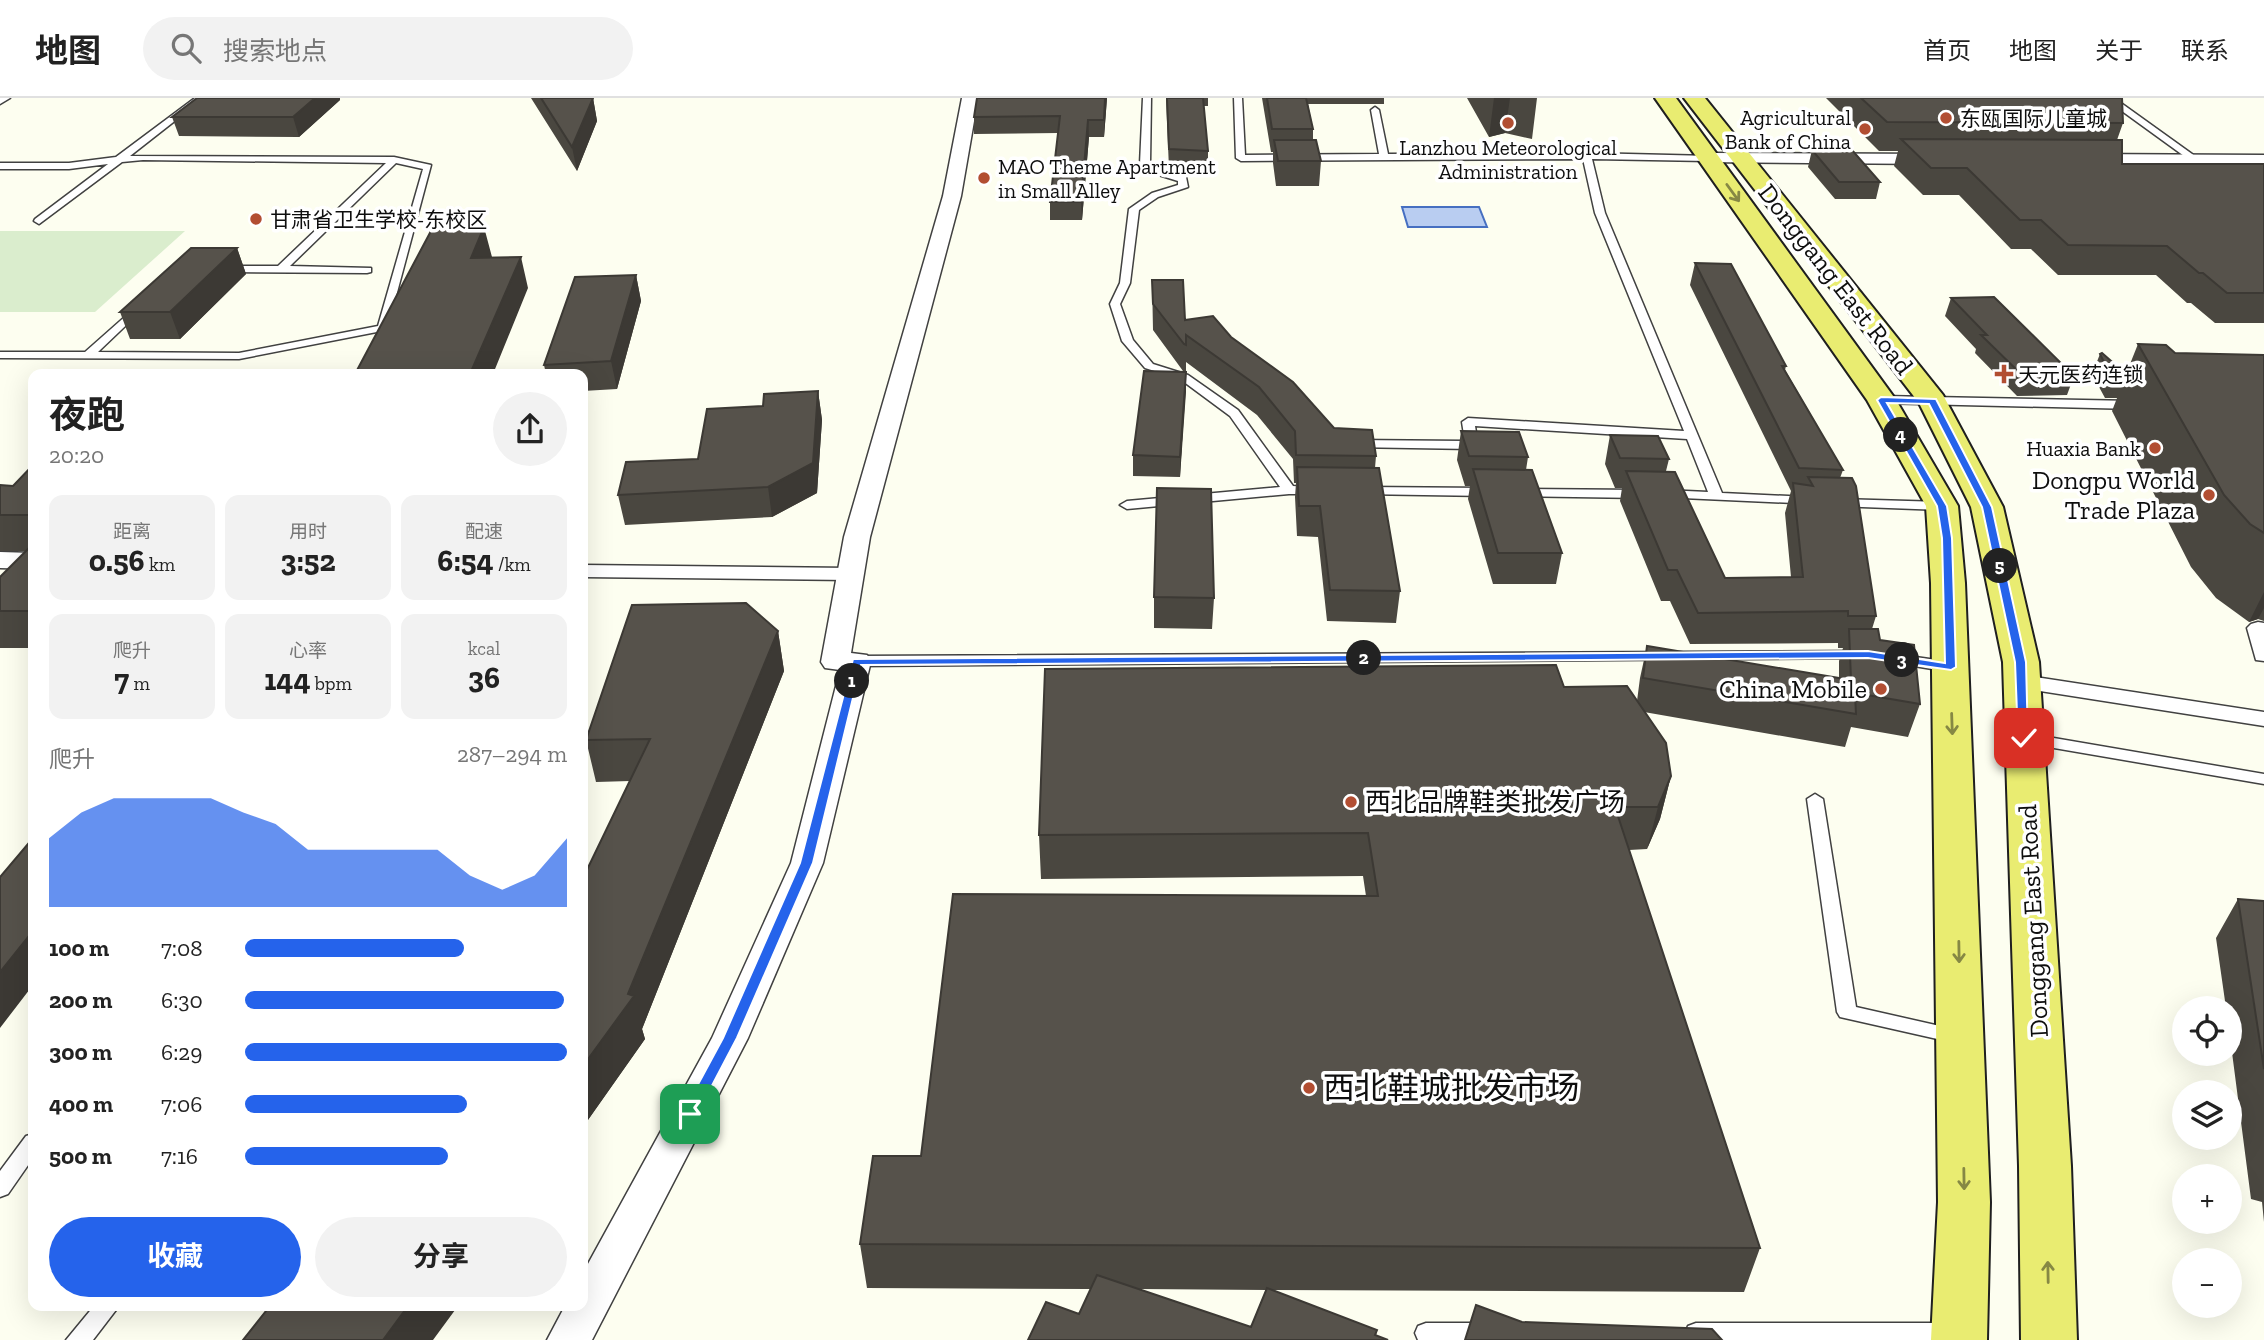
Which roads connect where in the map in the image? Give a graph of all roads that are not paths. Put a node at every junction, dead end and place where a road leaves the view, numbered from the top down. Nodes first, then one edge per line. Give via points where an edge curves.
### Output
1 (6, 98) edge
2 (200, 98) edge
3 (970, 98) edge
4 (1147, 98) edge
5 (1238, 98) edge
6 (1665, 98) edge
7 (1694, 98) edge
8 (2108, 98) edge
9 (0, 102) edge
10 (1375, 110) dead end
11 (1587, 156) junction
12 (1384, 157) junction
13 (1725, 158) junction
14 (1948, 159) edge
15 (2057, 159) edge
16 (2194, 159) junction
17 (2232, 159) junction
18 (122, 160) junction
19 (394, 160) junction
20 (2264, 160) edge
21 (0, 166) edge
22 (2253, 175) edge
23 (38, 222) dead end
24 (206, 269) edge
25 (281, 270) junction
26 (367, 270) dead end
27 (144, 303) edge
28 (0, 355) edge
29 (88, 355) junction
30 (1881, 400) junction
31 (1933, 401) junction
32 (2151, 406) edge
33 (1690, 435) junction
34 (1350, 444) edge
35 (1289, 490) junction
36 (1717, 497) junction
37 (1127, 505) dead end
38 (1942, 506) junction
39 (0, 560) edge
40 (28, 561) edge
41 (588, 571) edge
42 (850, 574) junction
43 (2258, 628) dead end
44 (2264, 655) edge
45 (857, 662) junction
46 (1951, 667) junction
47 (2022, 681) junction
48 (2264, 719) edge
49 (2024, 738) junction
50 (2264, 779) edge
51 (1815, 799) dead end
52 (1960, 1038) junction
53 (28, 1149) edge
54 (0, 1188) edge
55 (588, 1304) edge
56 (104, 1311) edge
57 (584, 1311) edge
58 (1426, 1333) dead end
59 (1508, 1333) edge
60 (1672, 1333) edge
61 (1959, 1336) edge
62 (78, 1340) edge
63 (569, 1340) edge
64 (2049, 1340) edge

1 - 9 lane
2 - 18 lane
3 - 42 street via 952,196
4 - 35 lane via 1145,164 1183,179 1183,187 1155,195 1134,209 1125,283 1115,304 1128,341 1149,366 1184,377 1234,413
5 - 12 lane via 1241,158
6 - 13 main road, Donggang East Road
7 - 13 main road, Donggang East Road
8 - 16 lane
10 - 12 lane
11 - 12 lane
11 - 13 lane
11 - 33 lane via 1600,213
13 - 14 street
13 -> 30 main road, Donggang East Road
13 - 31 main road, Donggang East Road
15 - 16 street
16 - 17 street
17 - 20 street
17 - 22 lane
18 - 19 lane
18 - 21 lane
18 - 23 lane
19 - 25 lane
19 - 29 lane via 428,167 383,328 239,356
24 - 25 lane
25 - 26 lane
27 - 29 lane
28 - 29 lane
30 - 31 lane
30 - 38 main road, Donggang East Road
31 - 32 lane
31 - 47 main road, Donggang East Road via 1987,507
33 - 34 lane via 1468,422 1472,445
33 - 36 lane
35 - 36 lane
35 - 37 lane
36 - 38 lane
38 - 46 main road, Donggang East Road
39 - 40 street
41 - 42 street
42 - 45 street via 835,662
43 - 44 street
45 - 46 lane via 1868,654
45 - 55 street via 807,863 730,1038
46 -> 52 main road, Donggang East Road
47 - 48 street
47 - 49 main road, Donggang East Road
49 - 50 lane
64 -> 49 main road, Donggang East Road
51 - 52 lane via 1847,1012
52 -> 61 main road, Donggang East Road via 1964,1202
53 - 54 lane
56 - 62 lane
57 - 63 street
58 - 59 lane
60 - 61 lane

